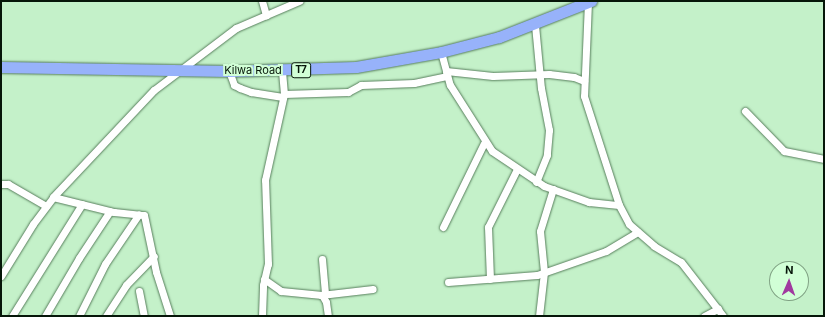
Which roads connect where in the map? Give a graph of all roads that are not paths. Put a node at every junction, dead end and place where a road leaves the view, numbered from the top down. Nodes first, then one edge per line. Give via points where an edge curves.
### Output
1 (262, 1) edge
2 (299, 1) edge
3 (589, 2) edge
4 (266, 14) junction
5 (535, 25) junction
6 (441, 52) junction
7 (1, 67) edge
8 (182, 69) junction
9 (282, 70) junction
10 (230, 71) junction
11 (446, 74) junction
12 (539, 74) junction
13 (584, 81) junction
14 (284, 95) junction
15 (745, 111) dead end
16 (484, 143) junction
17 (824, 159) edge
18 (516, 169) junction
19 (536, 182) junction
20 (1, 184) edge
21 (553, 189) junction
22 (53, 197) junction
23 (82, 204) junction
24 (619, 205) junction
25 (46, 206) junction
26 (110, 211) junction
27 (139, 214) junction
28 (443, 228) dead end
29 (638, 232) junction
30 (154, 256) junction
31 (322, 259) dead end
32 (544, 272) junction
33 (1, 276) edge
34 (264, 279) junction
35 (490, 279) junction
36 (448, 282) dead end
37 (373, 288) dead end
38 (138, 291) dead end
39 (323, 295) junction
40 (718, 309) junction
41 (12, 316) edge
42 (45, 316) edge
43 (79, 316) edge
44 (106, 316) edge
45 (144, 316) edge
46 (170, 316) edge
47 (262, 316) edge
48 (328, 316) edge
49 (539, 316) edge
50 (704, 316) edge
51 (723, 316) edge

1 - 4 street
2 - 4 street
3 - 5 highway, Kilwa Road / T7
3 - 13 street
4 - 8 street via 236,28
5 - 6 highway, Kilwa Road / T7
5 - 12 street
6 - 9 highway, Kilwa Road / T7 via 356,66
6 - 11 street
7 - 8 highway, Kilwa Road / T7
8 - 10 highway, Kilwa Road / T7
8 - 22 street via 139,104
9 - 10 highway, Kilwa Road / T7
9 - 14 street
10 - 14 street via 234,85 240,88 251,92
11 - 12 street
11 - 14 street via 414,83 360,85 348,92
11 - 16 street
12 - 13 street via 574,77
12 - 19 street via 548,130 547,155
13 - 24 street via 584,96
14 - 34 street via 265,180 268,264
15 - 17 street via 784,151
16 - 18 street
16 - 28 street
18 - 19 street
18 - 35 street via 488,227
19 - 21 street
20 - 25 street via 8,184
21 - 24 street via 589,202
21 - 32 street via 540,231
22 - 23 street
22 - 25 street
23 - 26 street
23 - 41 street
24 - 29 street via 629,224
25 - 33 street
26 - 27 street
26 - 42 street
27 - 30 street via 145,217
27 - 43 street via 105,264
29 - 32 street via 606,251
29 - 40 street via 654,246 681,262
30 - 44 street via 126,285
30 - 46 street
31 - 39 street
32 - 35 street
32 - 49 street
34 - 39 street via 281,291
34 - 47 street
35 - 36 street
37 - 39 street
38 - 45 street
39 - 48 street
40 - 50 street
40 - 51 street

